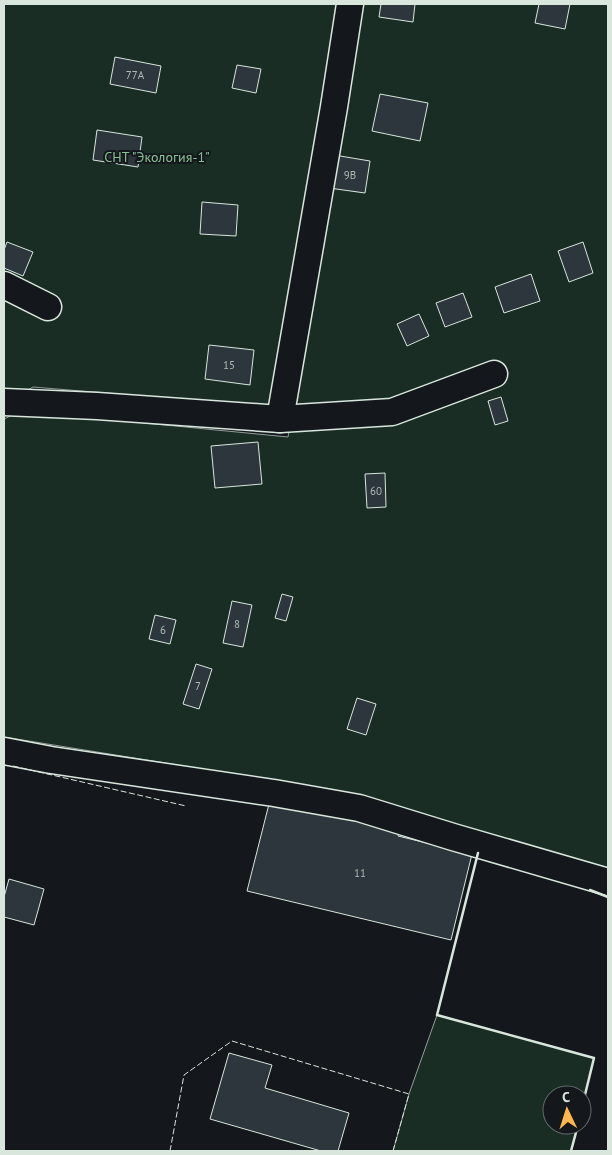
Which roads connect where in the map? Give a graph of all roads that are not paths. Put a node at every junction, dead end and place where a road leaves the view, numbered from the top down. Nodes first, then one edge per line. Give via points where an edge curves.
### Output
1 (350, 4) edge
2 (4, 285) edge
3 (48, 307) dead end
4 (494, 374) dead end
5 (4, 402) edge
6 (280, 419) junction
7 (4, 751) edge
8 (608, 882) edge

1 - 6 street
2 - 3 street
4 - 6 street via 392,412
5 - 6 street
7 - 8 street via 359,808

